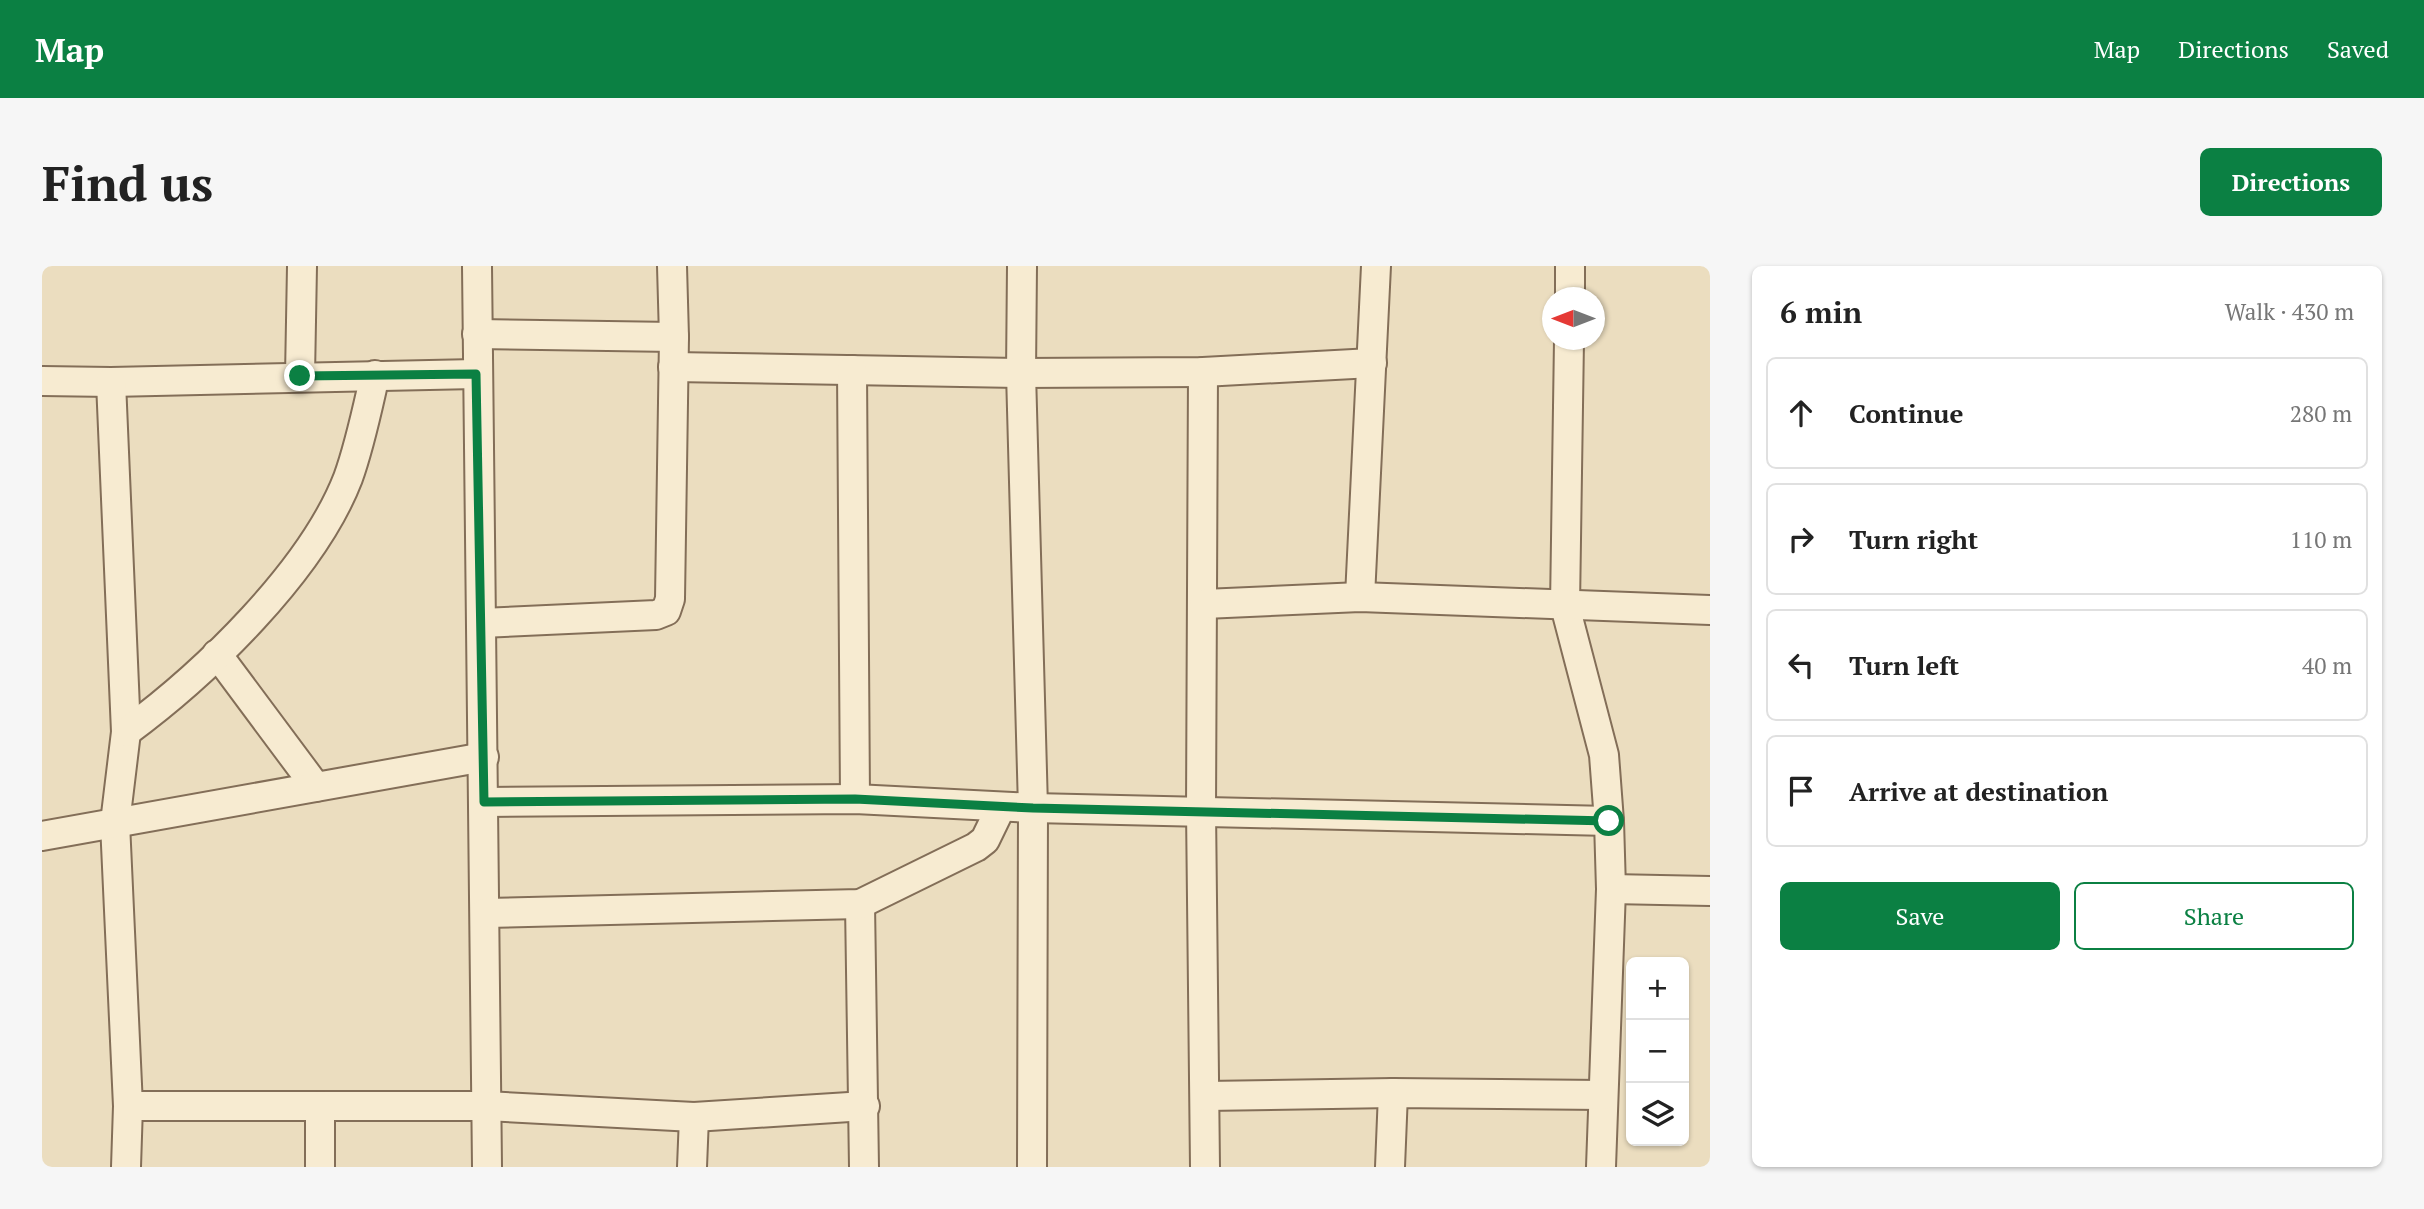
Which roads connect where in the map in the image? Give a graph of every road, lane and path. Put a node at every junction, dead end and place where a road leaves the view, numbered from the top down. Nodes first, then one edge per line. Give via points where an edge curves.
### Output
1 (302, 266) edge
2 (477, 266) edge
3 (672, 266) edge
4 (1022, 266) edge
5 (1376, 266) edge
6 (1570, 266) edge
7 (1570, 287) edge
8 (477, 334) junction
9 (674, 337) junction
10 (1569, 350) edge
11 (1372, 363) junction
12 (673, 367) junction
13 (852, 370) junction
14 (1203, 372) junction
15 (1021, 373) junction
16 (476, 374) junction
17 (375, 375) junction
18 (300, 376) junction
19 (42, 381) edge
20 (111, 382) junction
21 (1360, 597) junction
22 (1204, 604) junction
23 (1564, 606) junction
24 (1710, 610) edge
25 (481, 622) junction
26 (217, 654) junction
27 (126, 732) junction
28 (484, 757) junction
29 (316, 787) junction
30 (855, 799) junction
31 (484, 802) junction
32 (1001, 807) junction
33 (1033, 808) junction
34 (1201, 810) junction
35 (1609, 821) junction
36 (115, 823) junction
37 (42, 836) edge
38 (1611, 889) junction
39 (1710, 891) edge
40 (860, 905) junction
41 (485, 913) junction
42 (1393, 1093) junction
43 (1603, 1094) junction
44 (1206, 1096) junction
45 (128, 1107) junction
46 (320, 1107) junction
47 (486, 1107) junction
48 (865, 1107) junction
49 (694, 1117) junction
50 (126, 1167) edge
51 (320, 1167) edge
52 (487, 1167) edge
53 (692, 1167) edge
54 (864, 1167) edge
55 (1032, 1167) edge
56 (1205, 1167) edge
57 (1390, 1167) edge
58 (1601, 1167) edge

1 - 18 street
2 - 8 street
3 - 9 street
4 - 15 street
5 - 11 street
6 - 7 street
8 - 9 street
8 - 16 street
9 - 12 street
10 - 23 street
11 - 14 street
11 - 21 street
12 - 13 street
12 - 25 street via 670,599 666,611
13 - 15 street
13 - 30 street
14 - 15 street
14 - 22 street
15 - 33 street
16 - 17 street
16 - 25 street
17 - 18 street
17 - 26 street via 347,480 323,526 282,584
18 - 20 street
19 - 20 street
20 - 27 street
21 - 22 street
21 - 23 street
22 - 34 street
23 - 24 street
23 - 35 street via 1604,755
25 - 28 street
26 - 27 street via 166,703
26 - 29 street
27 - 36 street
28 - 29 street
28 - 31 street
29 - 36 street
30 - 31 street
30 - 32 street
31 - 41 street
32 - 33 street
32 - 40 street via 976,847
33 - 34 street
33 - 55 street
34 - 35 street
34 - 44 street
35 - 38 street
36 - 37 street
36 - 45 street
38 - 39 street
38 - 43 street
40 - 41 street
40 - 48 street
41 - 47 street
42 - 43 street
42 - 44 street
42 - 57 street
43 - 58 street
44 - 56 street
45 - 46 street
45 - 50 street
46 - 47 street
46 - 51 street
47 - 49 street
47 - 52 street
48 - 49 street
48 - 54 street
49 - 53 street

